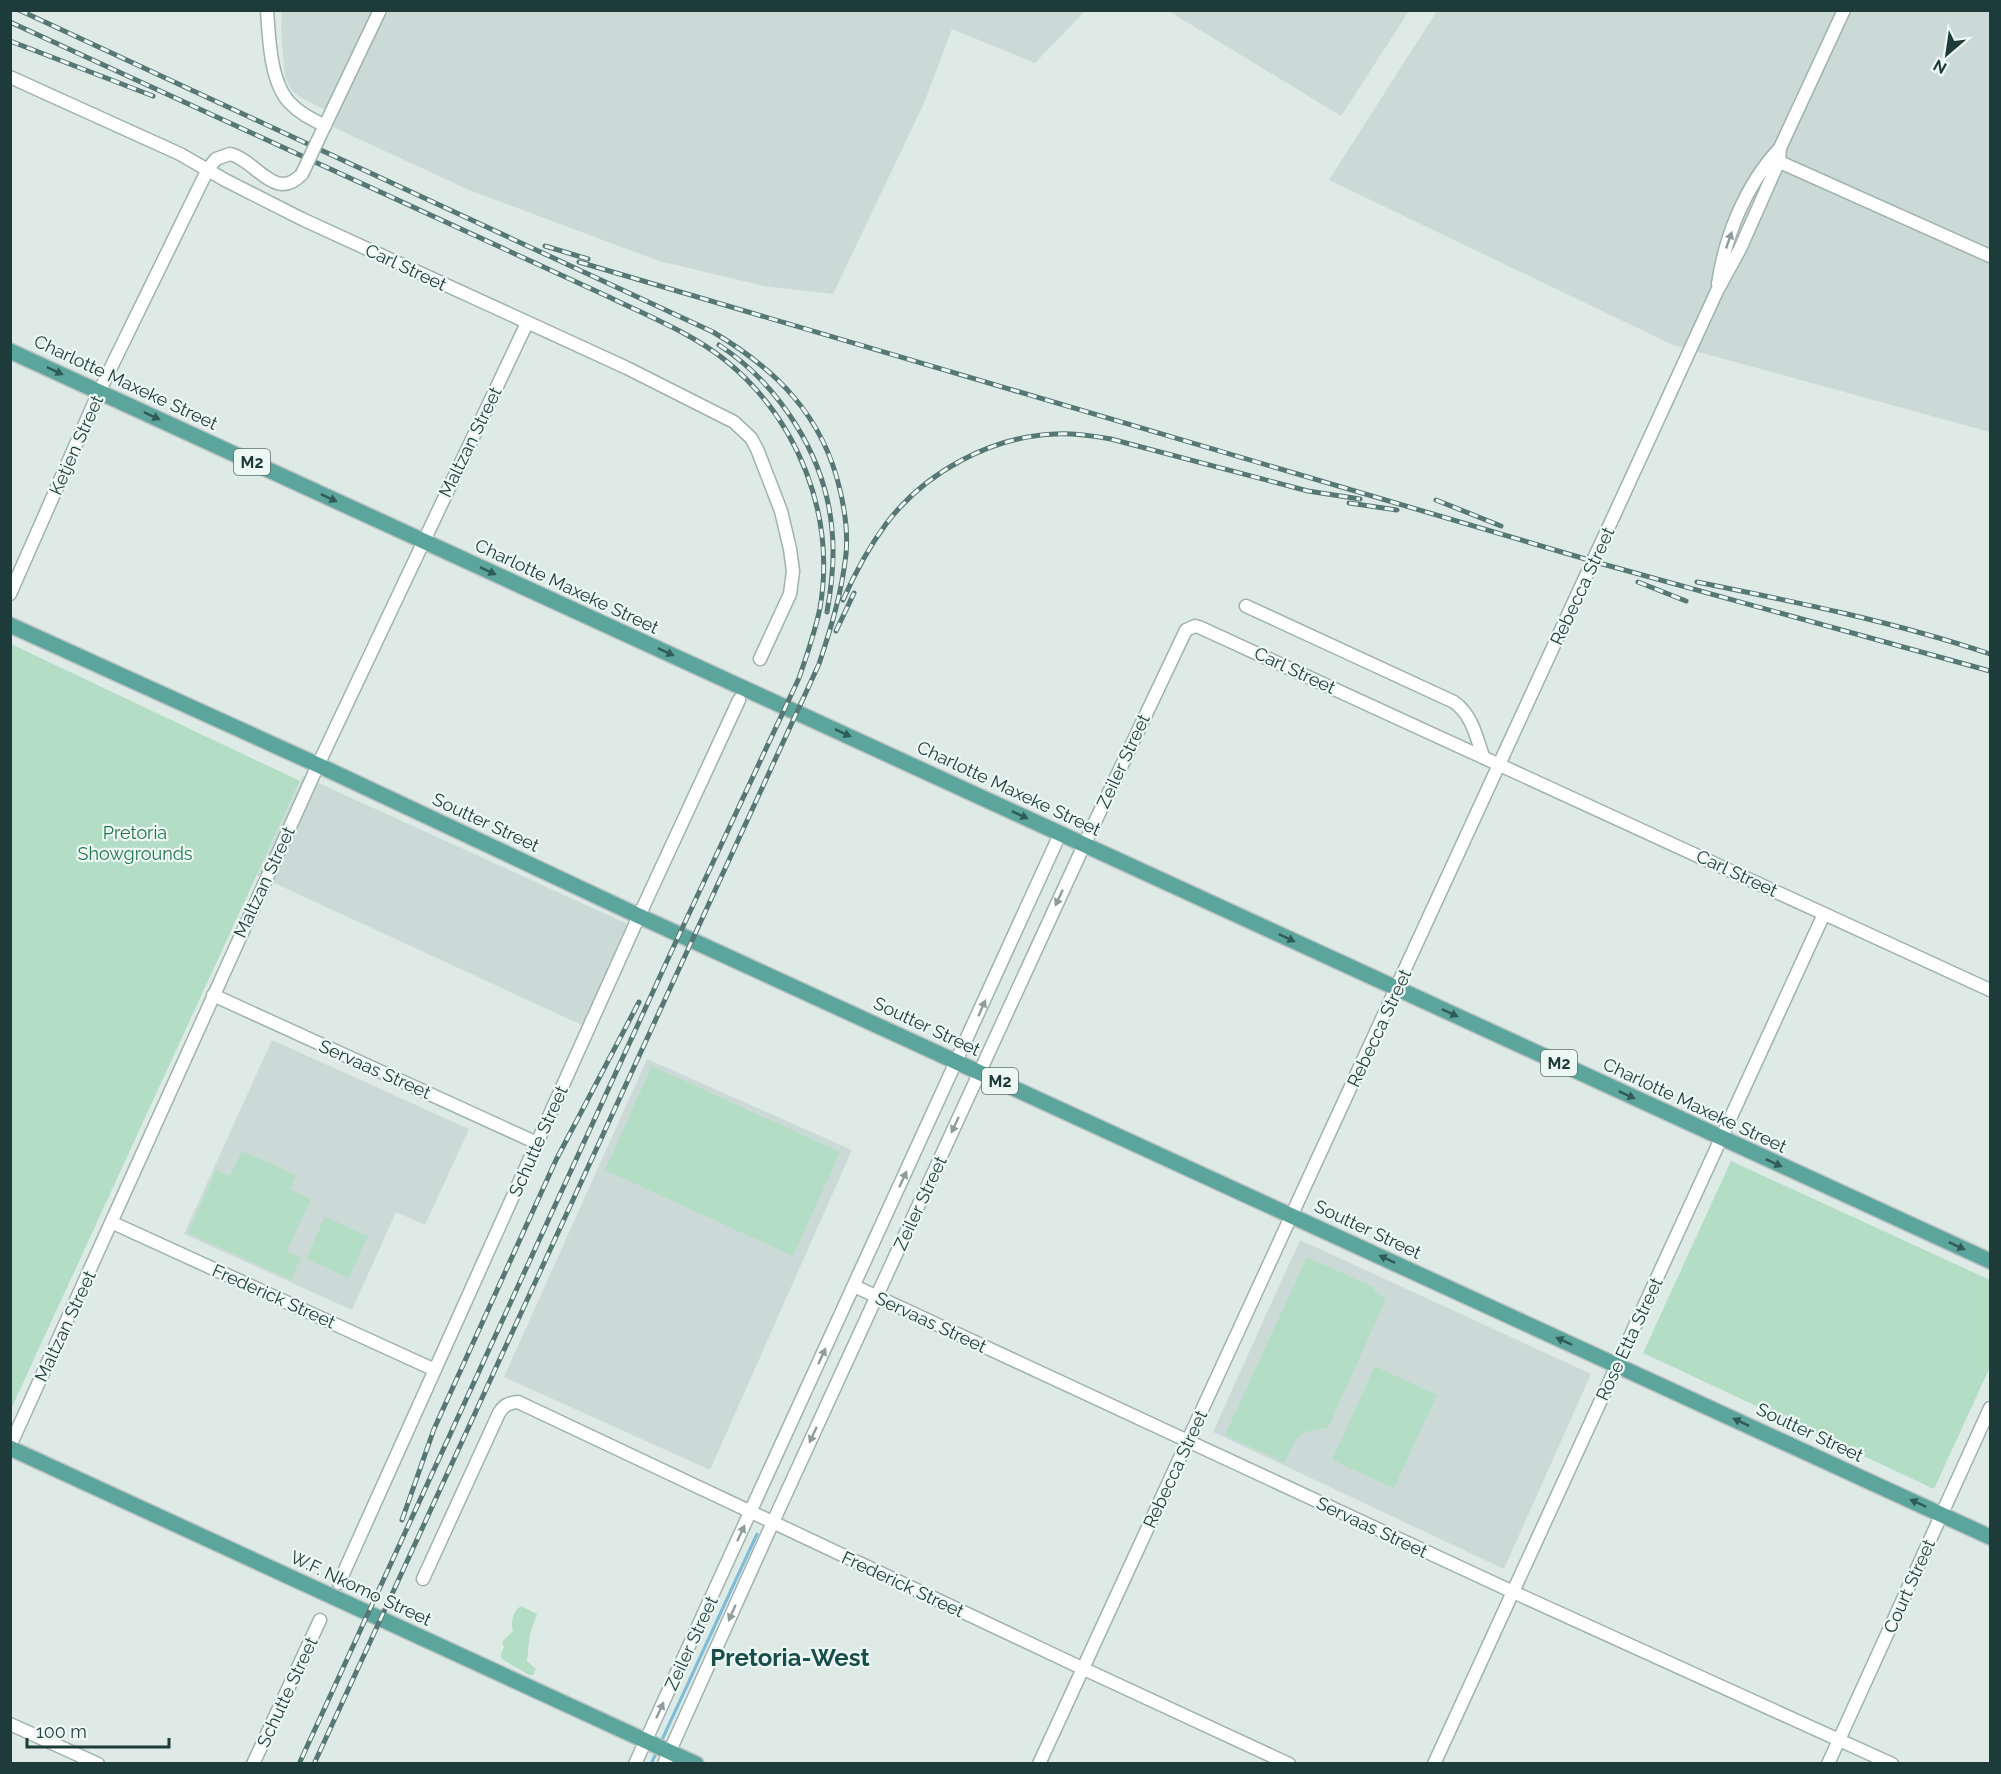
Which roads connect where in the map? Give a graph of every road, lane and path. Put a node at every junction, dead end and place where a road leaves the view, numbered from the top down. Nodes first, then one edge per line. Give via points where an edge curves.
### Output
1 (267, 10) edge
2 (380, 10) edge
3 (1844, 10) edge
4 (10, 77) edge
5 (325, 126) junction
6 (1774, 159) junction
7 (208, 169) junction
8 (1990, 256) edge
9 (527, 323) junction
10 (10, 351) edge
11 (99, 392) junction
12 (423, 541) junction
13 (10, 594) edge
14 (1246, 606) dead end
15 (10, 625) edge
16 (1178, 643) joint
17 (760, 659) dead end
18 (739, 700) dead end
19 (1483, 756) junction
20 (318, 765) junction
21 (1500, 765) junction
22 (1060, 834) junction
23 (1084, 845) junction
24 (1824, 914) junction
25 (639, 916) junction
26 (1397, 988) junction
27 (1990, 990) edge
28 (213, 995) junction
29 (957, 1061) junction
30 (980, 1071) junction
31 (1721, 1138) junction
32 (537, 1143) junction
33 (1293, 1216) junction
34 (113, 1223) junction
35 (1990, 1262) edge
36 (854, 1286) junction
37 (877, 1296) junction
38 (1617, 1365) junction
39 (435, 1370) junction
40 (1990, 1408) edge
41 (1188, 1442) junction
42 (10, 1447) edge
43 (751, 1510) junction
44 (1942, 1514) junction
45 (773, 1522) junction
46 (1990, 1537) edge
47 (423, 1579) dead end
48 (339, 1583) dead end
49 (1511, 1591) junction
50 (320, 1620) dead end
51 (1084, 1669) junction
52 (10, 1724) edge
53 (1839, 1739) junction
54 (647, 1741) junction
55 (667, 1755) edge
56 (98, 1764) edge
57 (253, 1764) edge
58 (635, 1764) edge
59 (696, 1764) edge
60 (1039, 1764) edge
61 (1289, 1764) edge
62 (1434, 1764) edge
63 (1828, 1764) edge
64 (1892, 1764) edge

1 - 5 street via 279,87 302,113
2 - 5 street
3 - 6 street, Rebecca Street
4 - 7 street, Carl Street
5 - 7 street, bridge via 302,174 290,183 278,184 231,154 216,159
6 - 8 street
6 - 21 street, Rebecca Street, bridge via 1740,249 1717,291
7 - 9 street, Carl Street via 302,219
7 - 11 street, Ketjen Street
9 - 12 street, Maltzan Street
9 - 17 street, Carl Street via 734,422 751,438 787,531 792,582
10 -> 11 main road, Charlotte Maxeke Street / M2
11 -> 12 main road, Charlotte Maxeke Street / M2
11 - 13 street, Ketjen Street
12 - 20 street, Maltzan Street
12 -> 22 main road, Charlotte Maxeke Street / M2
14 - 19 street via 1454,702 1469,717
15 - 20 main road, Soutter Street / M2
16 - 19 street, Carl Street via 1184,631 1199,627
16 - 23 street, Zeiler Street
18 - 25 street, Schutte Street
19 - 21 street, Carl Street
20 - 25 main road, Soutter Street / M2
20 - 28 street, Maltzan Street
21 - 24 street, Carl Street
21 - 26 street, Rebecca Street
22 - 23 main road, Charlotte Maxeke Street / M2
29 -> 22 street, Zeiler Street
23 -> 26 main road, Charlotte Maxeke Street / M2
23 -> 30 street, Zeiler Street
24 - 27 street, Carl Street
24 - 31 street, Rose Etta Street
25 - 29 main road, Soutter Street / M2
25 - 32 street, Schutte Street
26 -> 31 main road, Charlotte Maxeke Street / M2
26 - 33 street, Rebecca Street
28 - 32 street, Servaas Street
28 - 34 street, Maltzan Street
29 - 30 main road, Soutter Street / M2
36 -> 29 street, Zeiler Street
30 - 33 main road, Soutter Street / M2
30 -> 37 street, Zeiler Street
31 -> 35 main road, Charlotte Maxeke Street / M2
31 - 38 street, Rose Etta Street
32 - 39 street, Schutte Street
38 -> 33 main road, Soutter Street / M2
33 - 41 street, Rebecca Street
34 - 39 street, Frederick Street
34 - 42 street, Maltzan Street
36 - 37 street, Servaas Street
43 -> 36 street, Zeiler Street
37 - 41 street, Servaas Street
37 -> 45 street, Zeiler Street
44 -> 38 main road, Soutter Street / M2
38 - 49 street, Rose Etta Street
39 - 48 street, Schutte Street
40 - 44 street, Court Street
41 - 49 street, Servaas Street
41 - 51 street, Rebecca Street
42 - 54 main road, W.F. Nkomo Street
43 - 45 street, Frederick Street
43 - 47 street, Frederick Street via 518,1402 509,1403 499,1413
54 -> 43 street, Zeiler Street
44 - 46 main road, Soutter Street / M2
44 - 53 street, Court Street
45 - 51 street, Frederick Street
45 -> 55 street, Zeiler Street
49 - 53 street, Servaas Street
49 - 62 street, Rose Etta Street
50 - 57 street, Schutte Street
51 - 60 street, Rebecca Street
51 - 61 street, Frederick Street
52 - 56 street
53 - 63 street, Court Street
53 - 64 street, Servaas Street
54 - 55 main road, W.F. Nkomo Street
54 - 58 street, Zeiler Street
55 - 59 main road, W.F. Nkomo Street

